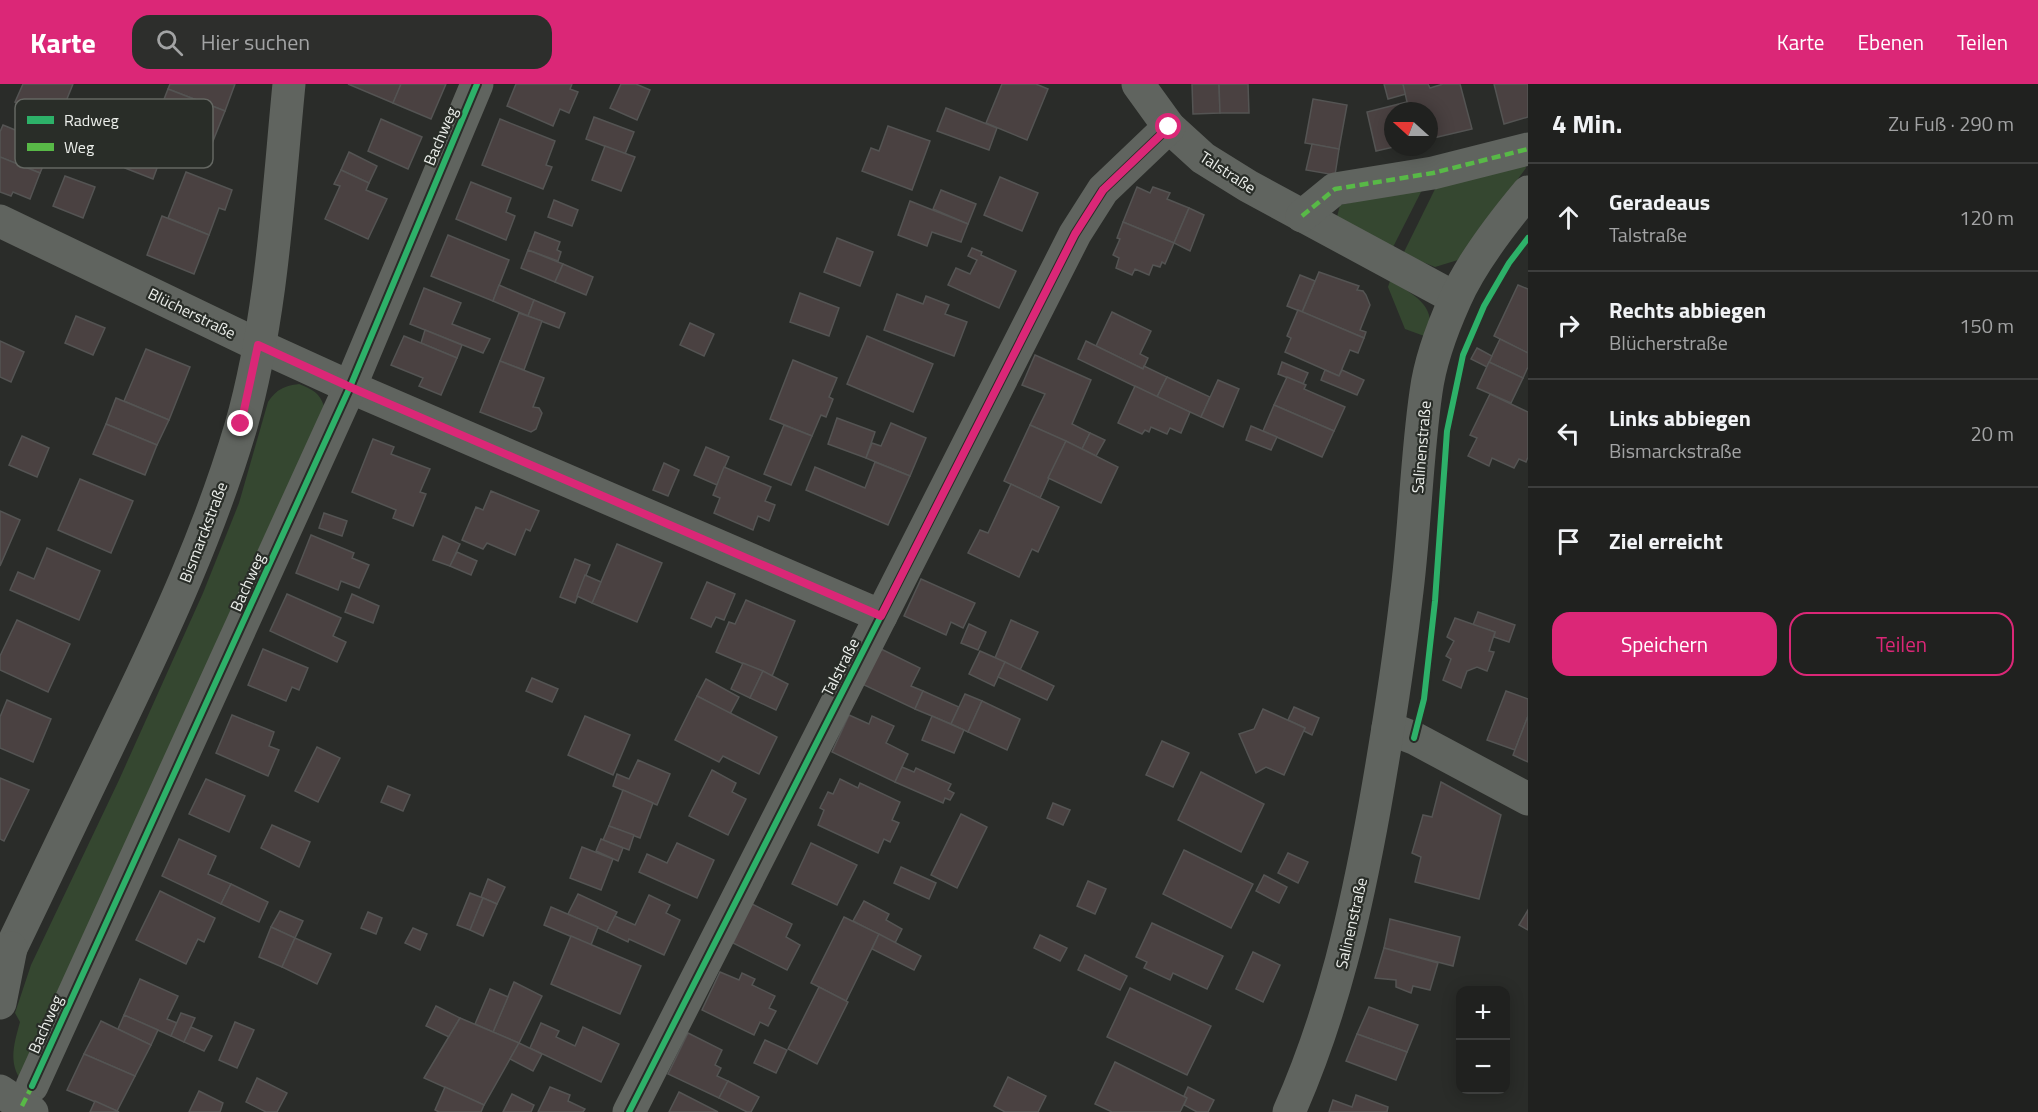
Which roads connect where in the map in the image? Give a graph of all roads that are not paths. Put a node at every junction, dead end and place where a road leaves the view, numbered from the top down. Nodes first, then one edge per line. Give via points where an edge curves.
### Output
1 (289, 84) edge
2 (477, 84) edge
3 (1138, 84) edge
4 (1169, 127) junction
5 (1528, 149) edge
6 (1528, 192) edge
7 (1302, 216) junction
8 (0, 221) edge
9 (1455, 298) junction
10 (258, 345) junction
11 (350, 387) junction
12 (881, 616) junction
13 (1388, 728) junction
14 (1528, 799) edge
15 (6, 956) edge
16 (0, 1003) edge
17 (0, 1091) edge
18 (32, 1099) edge
19 (629, 1112) edge
20 (1289, 1112) edge

1 - 10 street, Bismarckstraße
2 - 11 street, Bachweg
3 - 4 street
4 - 7 street, Talstraße via 1203,158
4 - 12 street, Talstraße via 1103,190 1075,234
5 - 7 street via 1433,173 1335,189
6 - 9 street, Salinenstraße
7 - 9 street, Talstraße
8 - 10 street, Blücherstraße
9 - 13 street, Salinenstraße via 1426,390 1407,598
10 - 11 street, Blücherstraße
10 - 15 street, Bismarckstraße via 241,424 209,523 167,623
11 - 12 street, Blücherstraße
11 - 18 street, Bachweg
12 - 19 street, Talstraße
13 - 14 street
13 - 20 street, Salinenstraße via 1361,885 1337,985
15 - 16 street, Bismarckstraße
17 - 18 street

